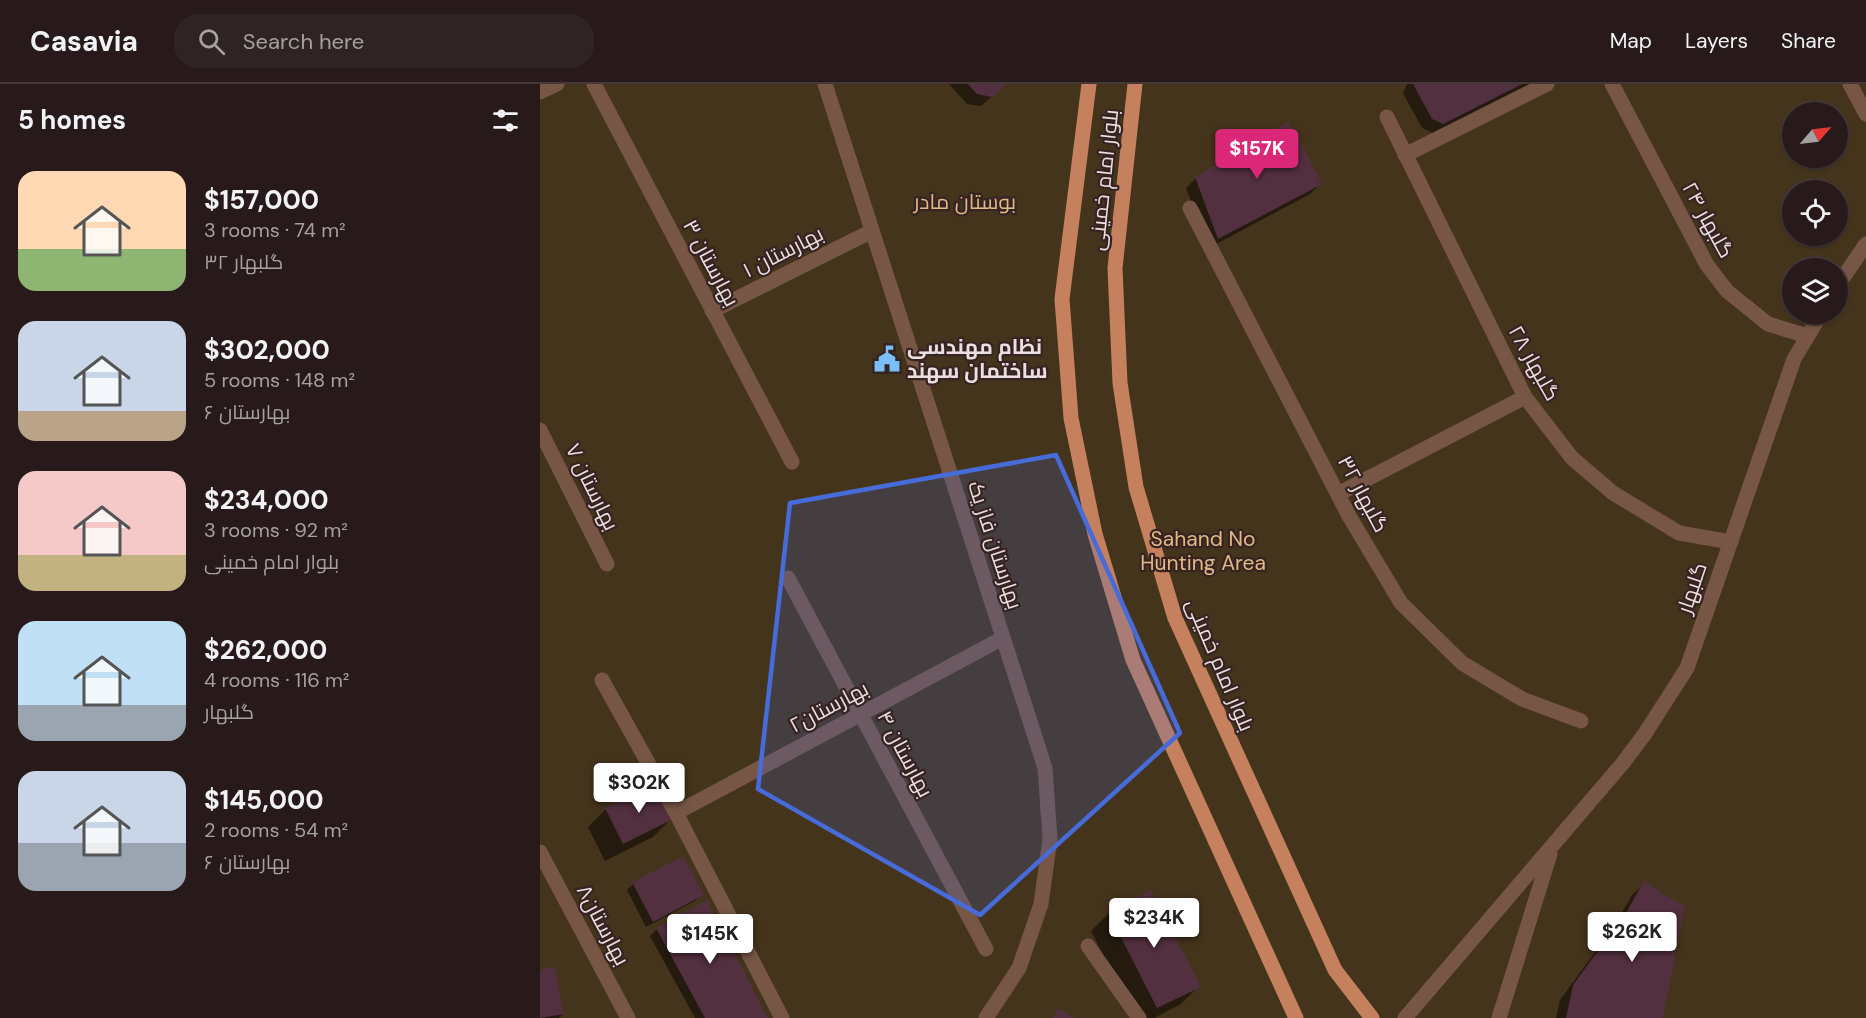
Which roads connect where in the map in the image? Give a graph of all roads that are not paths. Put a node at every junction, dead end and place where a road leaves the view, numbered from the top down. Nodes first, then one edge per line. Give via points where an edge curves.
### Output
1 (557, 84) edge
2 (594, 84) edge
3 (825, 84) edge
4 (1089, 84) edge
5 (1135, 84) edge
6 (1547, 84) edge
7 (1612, 84) edge
8 (1850, 84) edge
9 (540, 92) edge
10 (1866, 114) edge
11 (1387, 117) dead end
12 (1405, 155) junction
13 (1190, 208) dead end
14 (872, 231) junction
15 (1866, 244) edge
16 (1848, 270) edge
17 (712, 311) junction
18 (1815, 324) edge
19 (1807, 336) junction
20 (1525, 397) junction
21 (540, 430) edge
22 (792, 462) dead end
23 (1338, 494) junction
24 (1731, 542) junction
25 (607, 564) dead end
26 (788, 578) dead end
27 (1003, 638) junction
28 (602, 680) dead end
29 (860, 714) junction
30 (1581, 722) dead end
31 (676, 813) junction
32 (1552, 848) junction
33 (540, 852) edge
34 (1089, 946) dead end
35 (986, 949) dead end
36 (628, 1018) edge
37 (782, 1018) edge
38 (987, 1018) edge
39 (1139, 1018) edge
40 (1296, 1018) edge
41 (1372, 1018) edge
42 (1405, 1018) edge
43 (1500, 1018) edge

1 - 9 street
2 - 17 street, بهارستان ۳
3 - 14 street, بهارستان فاز یک
4 - 40 main road, بلوار امام خمینی via 1062,299 1071,418 1095,534 1133,660
5 - 41 main road, بلوار امام خمینی via 1115,268 1120,384 1136,486 1179,629 1335,970
6 - 12 street
7 - 19 street, گلبهار ۲۴ via 1707,265 1720,282 1768,324
8 - 10 street
11 - 12 street, گلبهار ۲۸
12 - 20 street, گلبهار ۲۸
13 - 23 street, گلبهار ۳۲
14 - 17 street, بهارستان ۱
14 - 27 street, بهارستان فاز یک
15 - 16 street
17 - 22 street, بهارستان ۳
18 - 19 street, گلبهار
19 - 24 street, گلبهار via 1794,358
20 - 23 street
20 - 24 street, گلبهار ۲۸ via 1572,458 1613,493 1679,533
21 - 25 street, بهارستان ۷
23 - 30 street, گلبهار ۳۲ via 1401,603 1462,663 1522,699
24 - 32 street, گلبهار via 1687,668 1644,735
26 - 29 street, بهارستان ۴
27 - 29 street, بهارستان۲
27 - 38 street, بهارستان فاز یک via 1045,768 1050,839 1041,904 1019,968
28 - 31 street
29 - 31 street, بهارستان۲
29 - 35 street, بهارستان ۴
31 - 37 street
32 - 42 street, گلبهار
32 - 43 street
33 - 36 street, بهارستان۸
34 - 39 street

